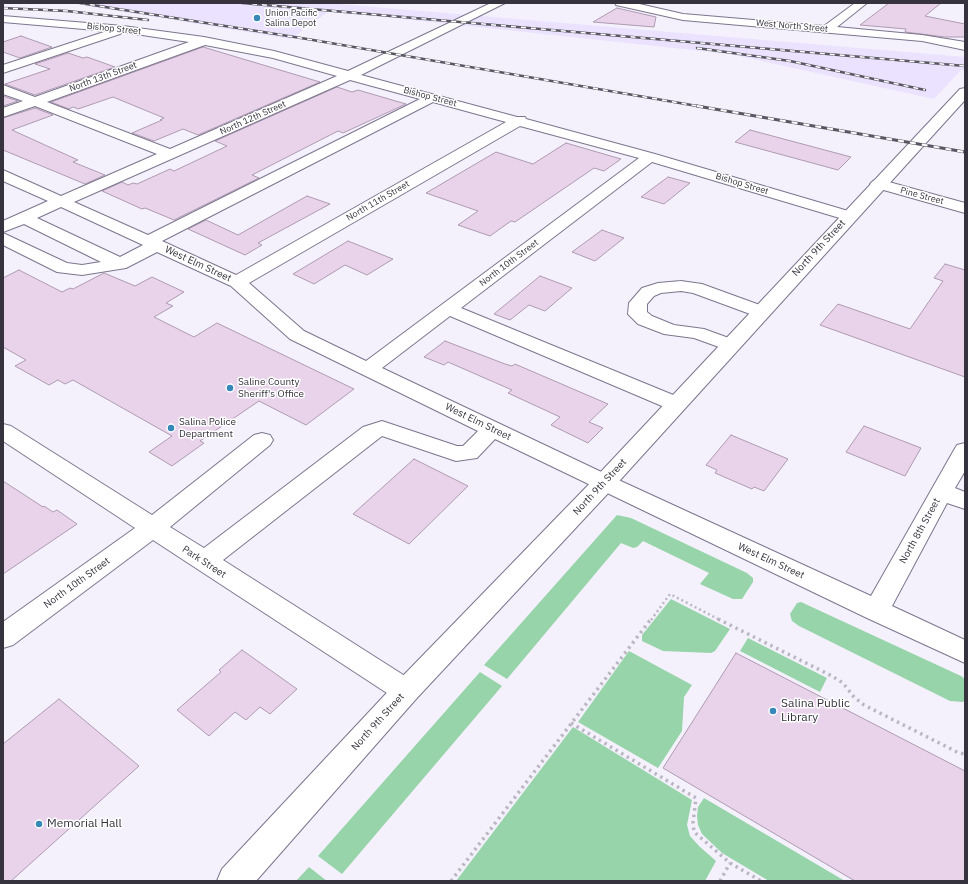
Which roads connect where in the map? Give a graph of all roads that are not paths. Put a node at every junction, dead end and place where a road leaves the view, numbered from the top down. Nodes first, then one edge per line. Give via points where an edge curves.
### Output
1 (500, 3) edge
2 (620, 3) edge
3 (679, 3) edge
4 (862, 3) edge
5 (662, 12) junction
6 (6, 25) edge
7 (123, 29) junction
8 (827, 29) junction
9 (204, 41) junction
10 (965, 46) edge
11 (3, 70) edge
12 (350, 75) junction
13 (3, 89) edge
14 (965, 92) edge
15 (433, 97) junction
16 (35, 101) junction
17 (3, 113) edge
18 (520, 120) junction
19 (170, 154) junction
20 (650, 157) junction
21 (3, 175) edge
22 (878, 184) junction
23 (62, 201) junction
24 (965, 208) edge
25 (849, 216) junction
26 (24, 218) junction
27 (3, 227) edge
28 (3, 238) edge
29 (153, 243) junction
30 (120, 264) junction
31 (237, 282) junction
32 (448, 309) junction
33 (761, 312) junction
34 (730, 345) junction
35 (368, 369) junction
36 (676, 404) junction
37 (492, 429) junction
38 (3, 431) edge
39 (262, 440) dead end
40 (965, 450) edge
41 (604, 483) junction
42 (942, 492) junction
43 (965, 501) edge
44 (152, 528) junction
45 (204, 562) junction
46 (876, 611) junction
47 (3, 638) edge
48 (965, 652) edge
49 (406, 691) junction
50 (234, 881) edge

1 - 12 street, North 12th Street
2 - 5 street, West North Street
3 - 5 street
4 - 8 street
5 - 8 street, West North Street via 683,17
6 - 7 street, Bishop Street via 38,21
7 - 9 street, Bishop Street
7 - 11 street
8 - 10 street, West North Street via 922,38
9 - 12 street, Bishop Street via 274,55
9 - 16 street, North 13th Street
12 - 15 street, Bishop Street
12 - 19 street, North 12th Street
13 - 16 street
14 - 22 street, North 9th Street
15 - 18 street, Bishop Street
15 - 29 street
16 - 17 street, North 13th Street
16 - 19 street
18 - 20 street, Bishop Street
18 - 31 street, North 11th Street
19 - 23 street, North 12th Street
20 - 25 street, Bishop Street
20 - 32 street, North 10th Street
21 - 23 street, West Elm Street
22 - 24 street, Pine Street
22 - 25 street, North 9th Street
23 - 26 street, North 12th Street
23 - 29 street, West Elm Street
25 - 33 street, North 9th Street
26 - 27 street, North 12th Street
26 - 30 street
28 - 30 street via 63,268 82,270
29 - 30 street
29 - 31 street, West Elm Street
31 - 35 street, West Elm Street via 296,335
32 - 35 street, North 10th Street
32 - 36 street
33 - 34 street, North 9th Street
33 - 34 street via 696,288 681,286 658,288 648,292 638,303 637,314 645,320 671,330 697,333
34 - 36 street, North 9th Street
35 - 37 street, West Elm Street
36 - 41 street, North 9th Street
37 - 41 street, West Elm Street
37 - 45 street via 469,453 456,454 382,428 371,432
38 - 44 street, Park Street
39 - 44 street, North 10th Street
40 - 42 street, North 8th Street
41 - 46 street, West Elm Street
41 - 49 street, North 9th Street
42 - 43 street
42 - 46 street, North 8th Street
44 - 45 street, Park Street
44 - 47 street, North 10th Street
45 - 49 street, Park Street
46 - 48 street, West Elm Street
49 - 50 street, North 9th Street

